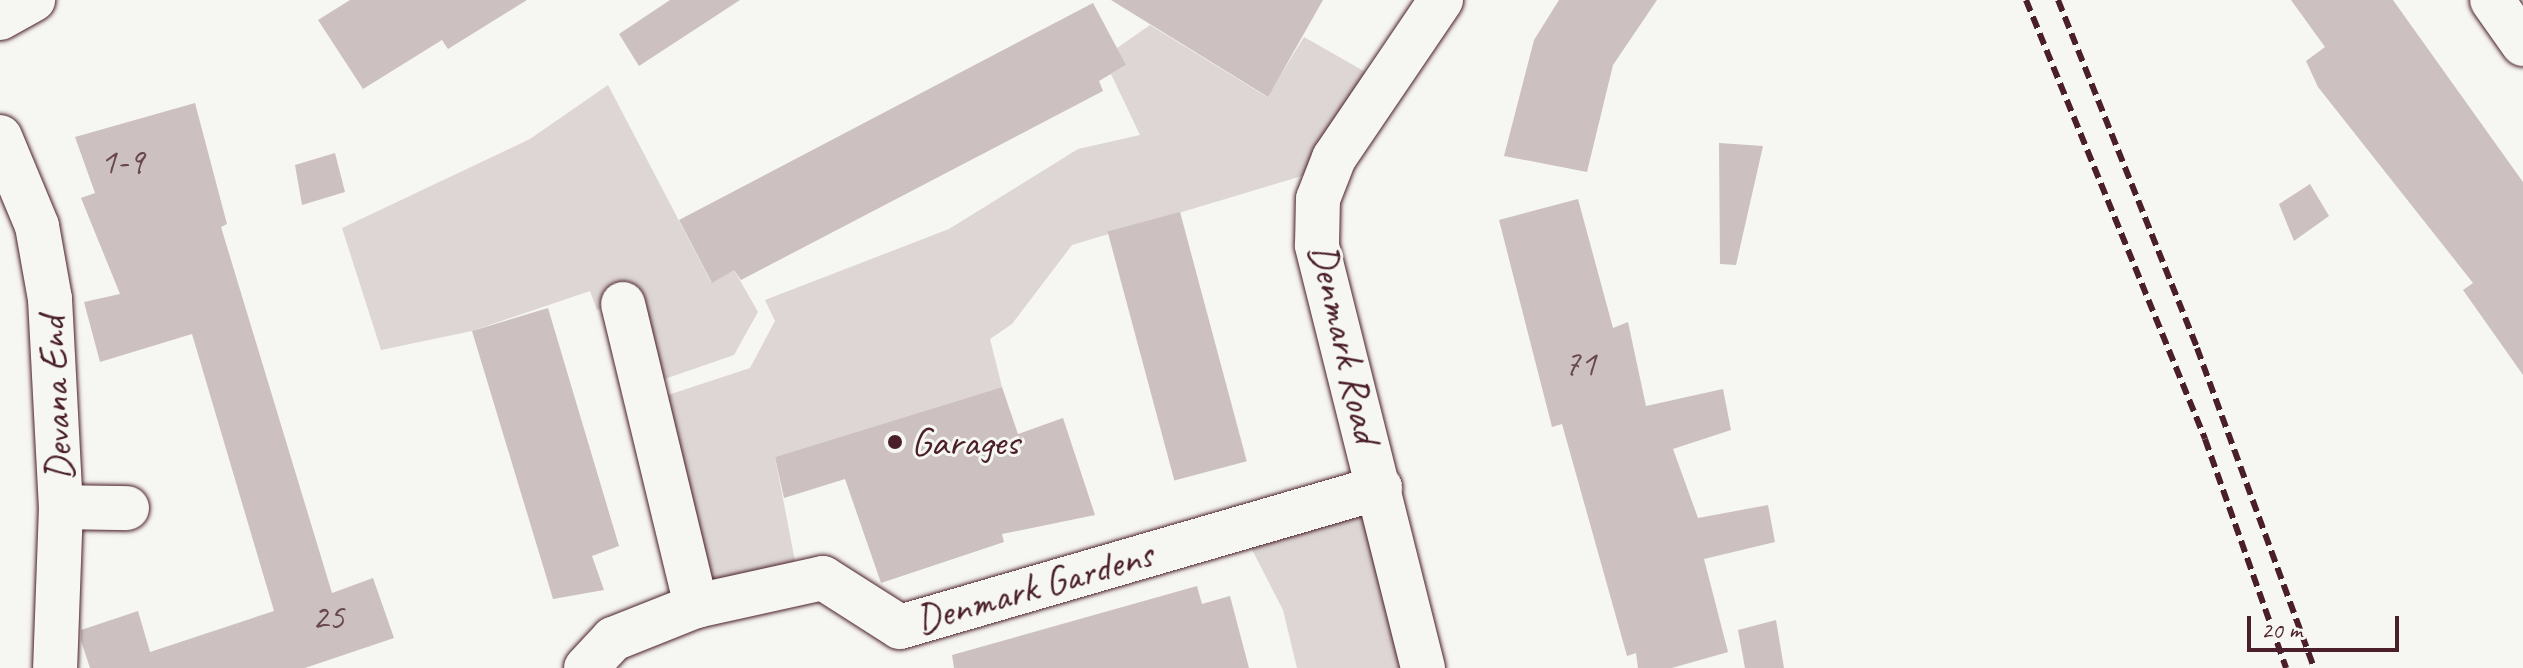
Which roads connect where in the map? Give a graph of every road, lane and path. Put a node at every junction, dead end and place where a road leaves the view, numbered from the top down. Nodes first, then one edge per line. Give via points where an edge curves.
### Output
1 (33, 0) edge
2 (1441, 0) edge
3 (2492, 0) edge
4 (0, 18) edge
5 (2523, 44) edge
6 (0, 137) edge
7 (623, 304) dead end
8 (1380, 488) junction
9 (61, 507) junction
10 (127, 508) dead end
11 (696, 606) junction
12 (55, 668) edge
13 (586, 668) edge
14 (1423, 668) edge

1 - 4 street
2 - 8 street, Denmark Road via 1334,158 1318,199 1317,245
3 - 5 street
6 - 9 street, Devana End via 37,226 50,299
7 - 11 street
8 - 11 street, Denmark Gardens via 900,627 823,578
8 - 14 street, Denmark Road
9 - 10 street
9 - 12 street, Devana End
11 - 13 street, Denmark Gardens via 613,639

